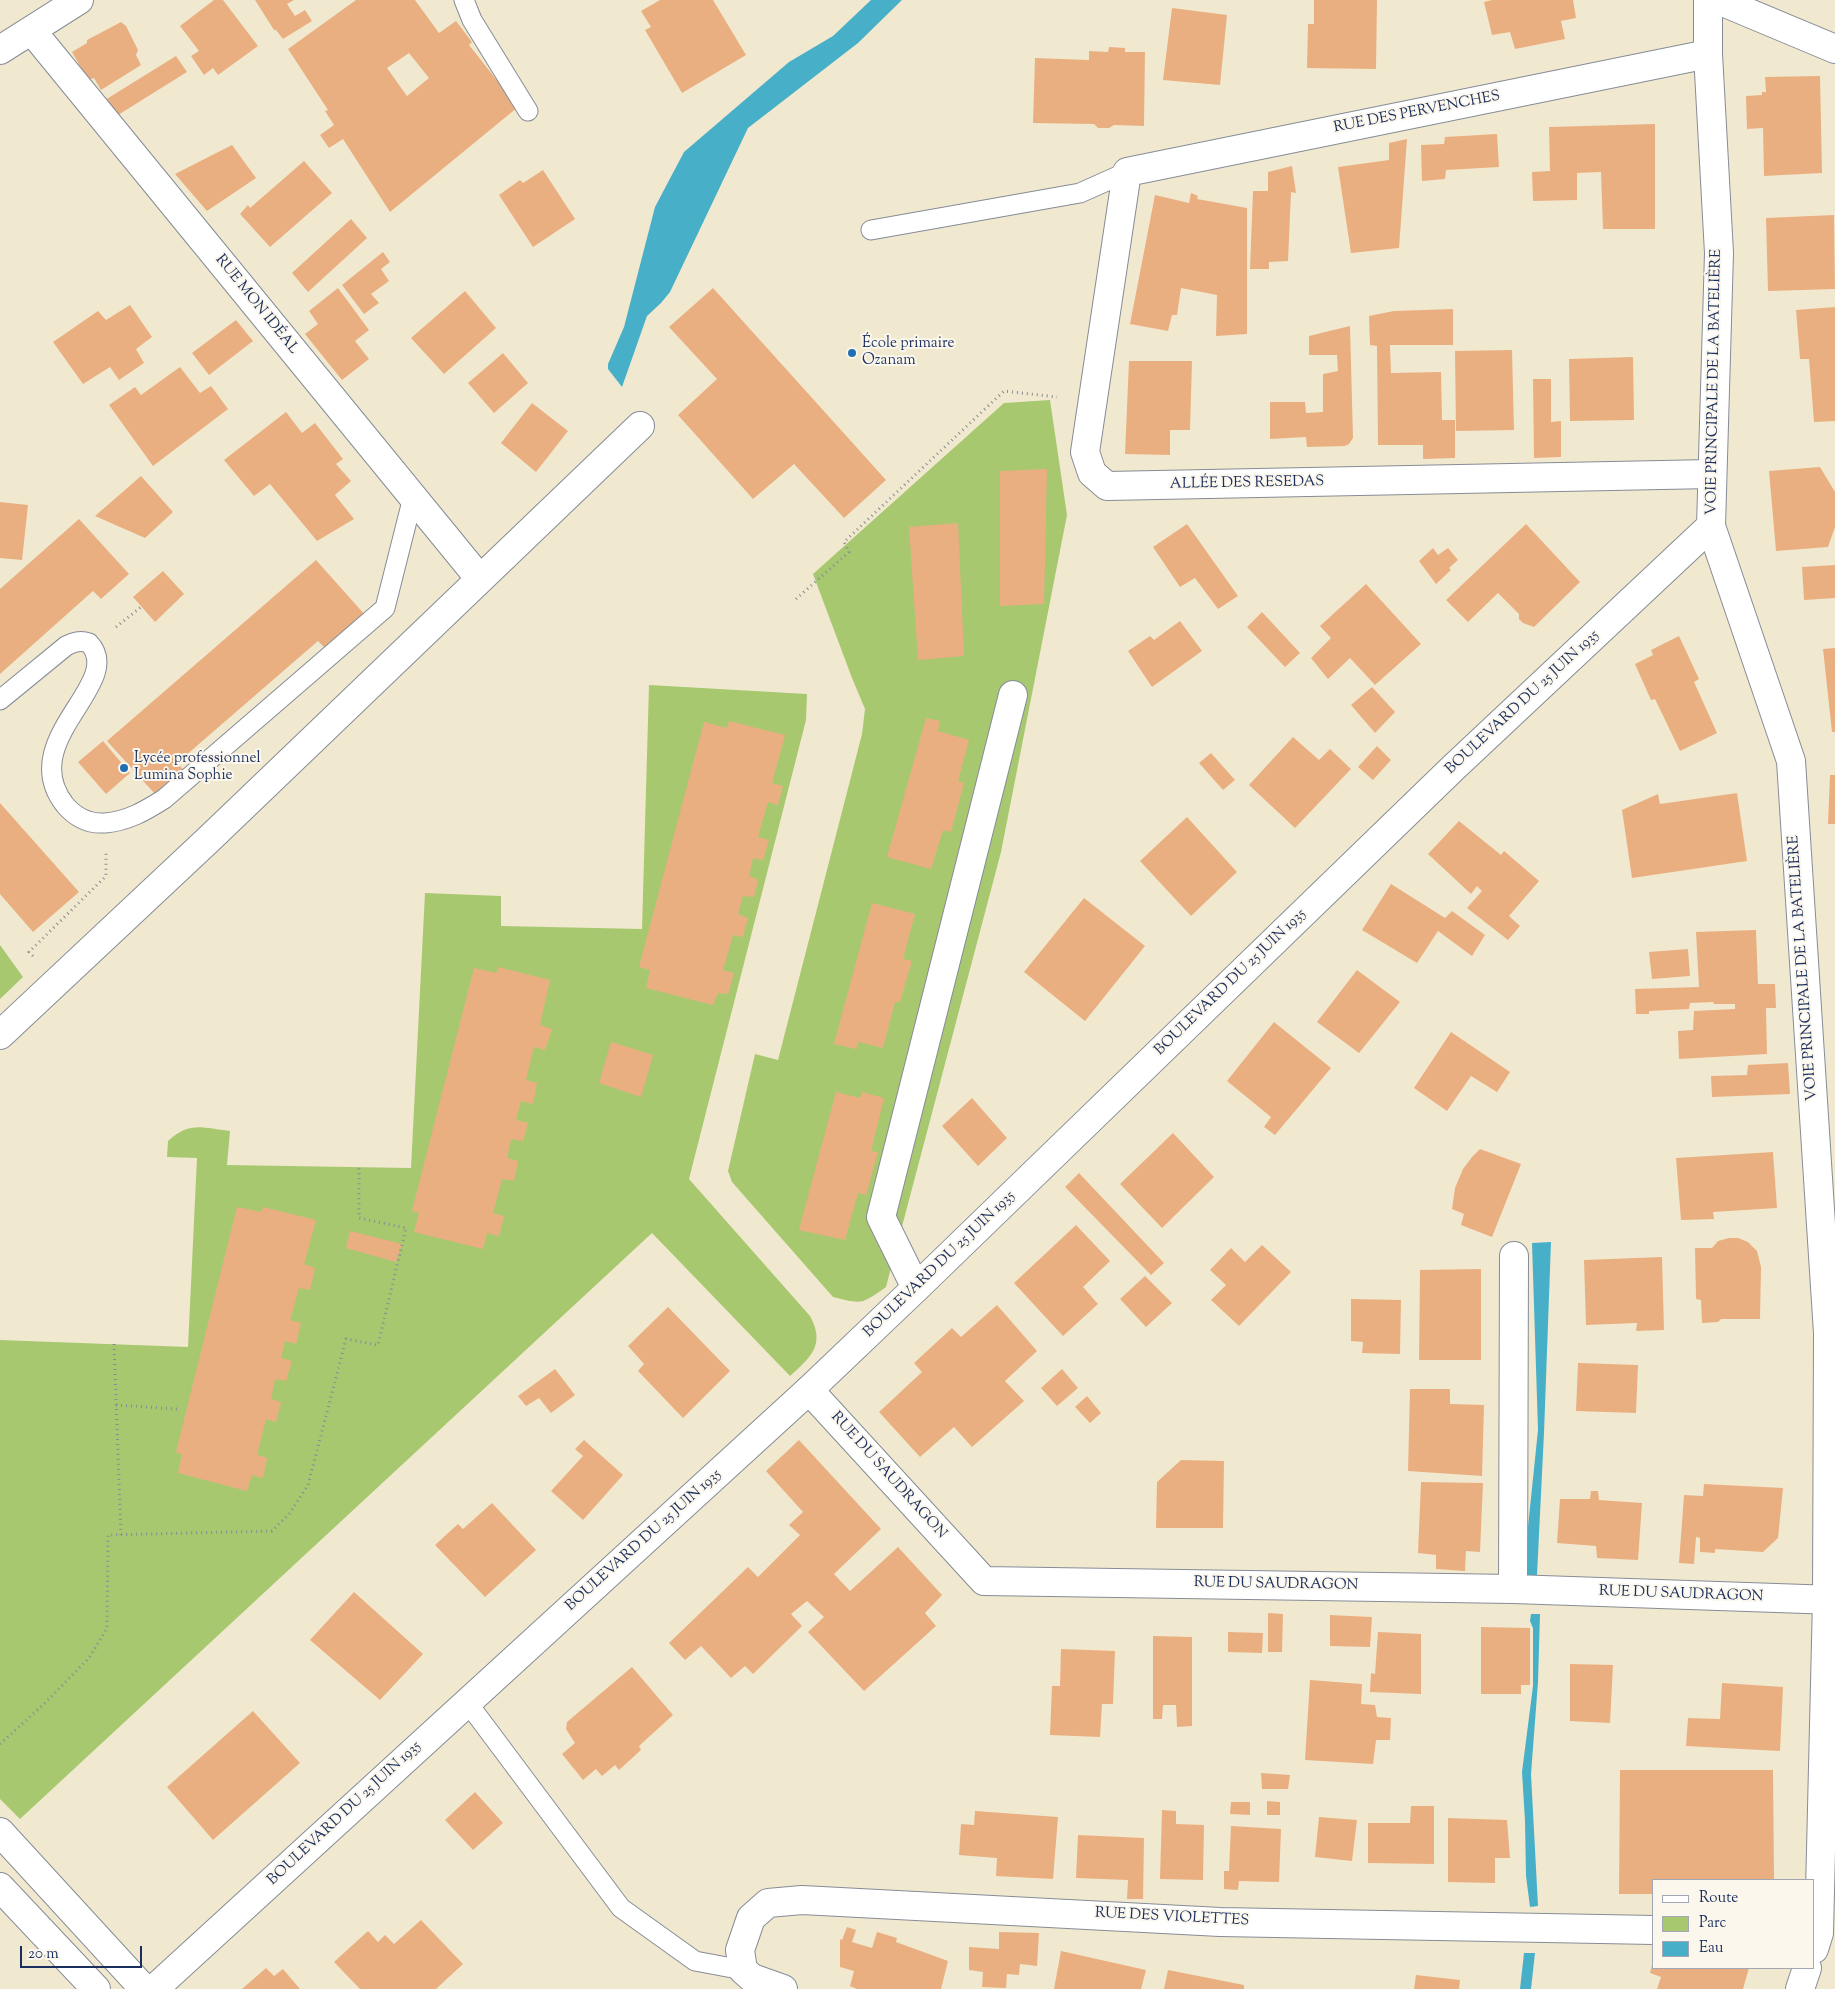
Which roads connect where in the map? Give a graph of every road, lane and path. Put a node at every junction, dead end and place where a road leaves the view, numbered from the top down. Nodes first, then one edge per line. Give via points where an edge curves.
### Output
1 (79, 0) edge
2 (464, 0) edge
3 (1708, 0) edge
4 (1718, 0) edge
5 (32, 31) junction
6 (1835, 49) edge
7 (0, 50) edge
8 (1708, 54) junction
9 (528, 111) dead end
10 (1127, 172) junction
11 (871, 230) dead end
12 (1093, 401) junction
13 (640, 426) dead end
14 (1712, 474) junction
15 (413, 497) junction
16 (1711, 526) junction
17 (480, 579) junction
18 (796, 599) dead end
19 (1014, 695) dead end
20 (0, 700) edge
21 (108, 822) junction
22 (56, 984) junction
23 (0, 1035) edge
24 (359, 1167) dead end
25 (1828, 1215) edge
26 (1514, 1256) dead end
27 (916, 1288) junction
28 (114, 1344) dead end
29 (809, 1390) junction
30 (116, 1405) junction
31 (177, 1409) dead end
32 (121, 1535) junction
33 (1513, 1588) junction
34 (1831, 1600) edge
35 (467, 1702) junction
36 (0, 1744) edge
37 (0, 1832) edge
38 (0, 1887) edge
39 (1652, 1930) edge
40 (1820, 1937) edge
41 (1807, 1969) edge
42 (743, 1970) junction
43 (96, 1989) edge
44 (144, 1989) edge
45 (154, 1989) edge
46 (784, 1989) edge
47 (1800, 1989) edge

1 - 5 street
2 - 9 lane via 472,20
3 - 8 street, VOIE PRINCIPALE DE LA BATELIÈRE
4 - 6 street
5 - 7 street
5 - 15 street, RUE MON IDÉAL
8 - 10 street, RUE DES PERVENCHES
8 - 14 street, VOIE PRINCIPALE DE LA BATELIÈRE via 1719,253
10 - 11 lane via 1080,192
10 - 12 street, ALLÉE DES RESEDAS
12 - 14 street, ALLÉE DES RESEDAS via 1085,452 1092,473 1107,486
12 - 18 path via 1004,391 844,542 849,552
13 - 17 street
14 - 16 street, VOIE PRINCIPALE DE LA BATELIÈRE
15 - 17 street, RUE MON IDÉAL
15 - 21 lane via 385,608 164,799 144,812
16 - 25 street, VOIE PRINCIPALE DE LA BATELIÈRE via 1791,761
16 - 27 street, BOULEVARD DU 25 JUIN 1935 via 1452,769
17 - 22 street
19 - 27 street via 881,1217
20 - 21 lane via 66,646 83,641 93,647 96,665 92,681 59,737 50,768 60,799 70,810 80,819 96,824
21 - 22 path via 106,876 29,952
22 - 23 street
24 - 32 path via 359,1218 406,1228 378,1345 346,1339 308,1485 295,1506 272,1531
25 - 34 street, VOIE PRINCIPALE DE LA BATELIÈRE
26 - 33 street
27 - 29 street, BOULEVARD DU 25 JUIN 1935
28 - 30 path
29 - 33 street, RUE DU SAUDRAGON via 984,1581
29 - 35 street, BOULEVARD DU 25 JUIN 1935
30 - 31 path
30 - 32 path
32 - 36 path via 108,1535 108,1628 89,1658
33 - 34 street, RUE DU SAUDRAGON
34 - 40 street, VOIE PRINCIPALE DE LA BATELIÈRE
35 - 42 lane via 622,1908 695,1961
35 - 45 street, BOULEVARD DU 25 JUIN 1935
37 - 44 street
38 - 43 street
39 - 42 street, RUE DES VIOLETTES via 1220,1922 802,1900 768,1903 750,1918 740,1950
41 - 47 street
42 - 46 street via 752,1978

